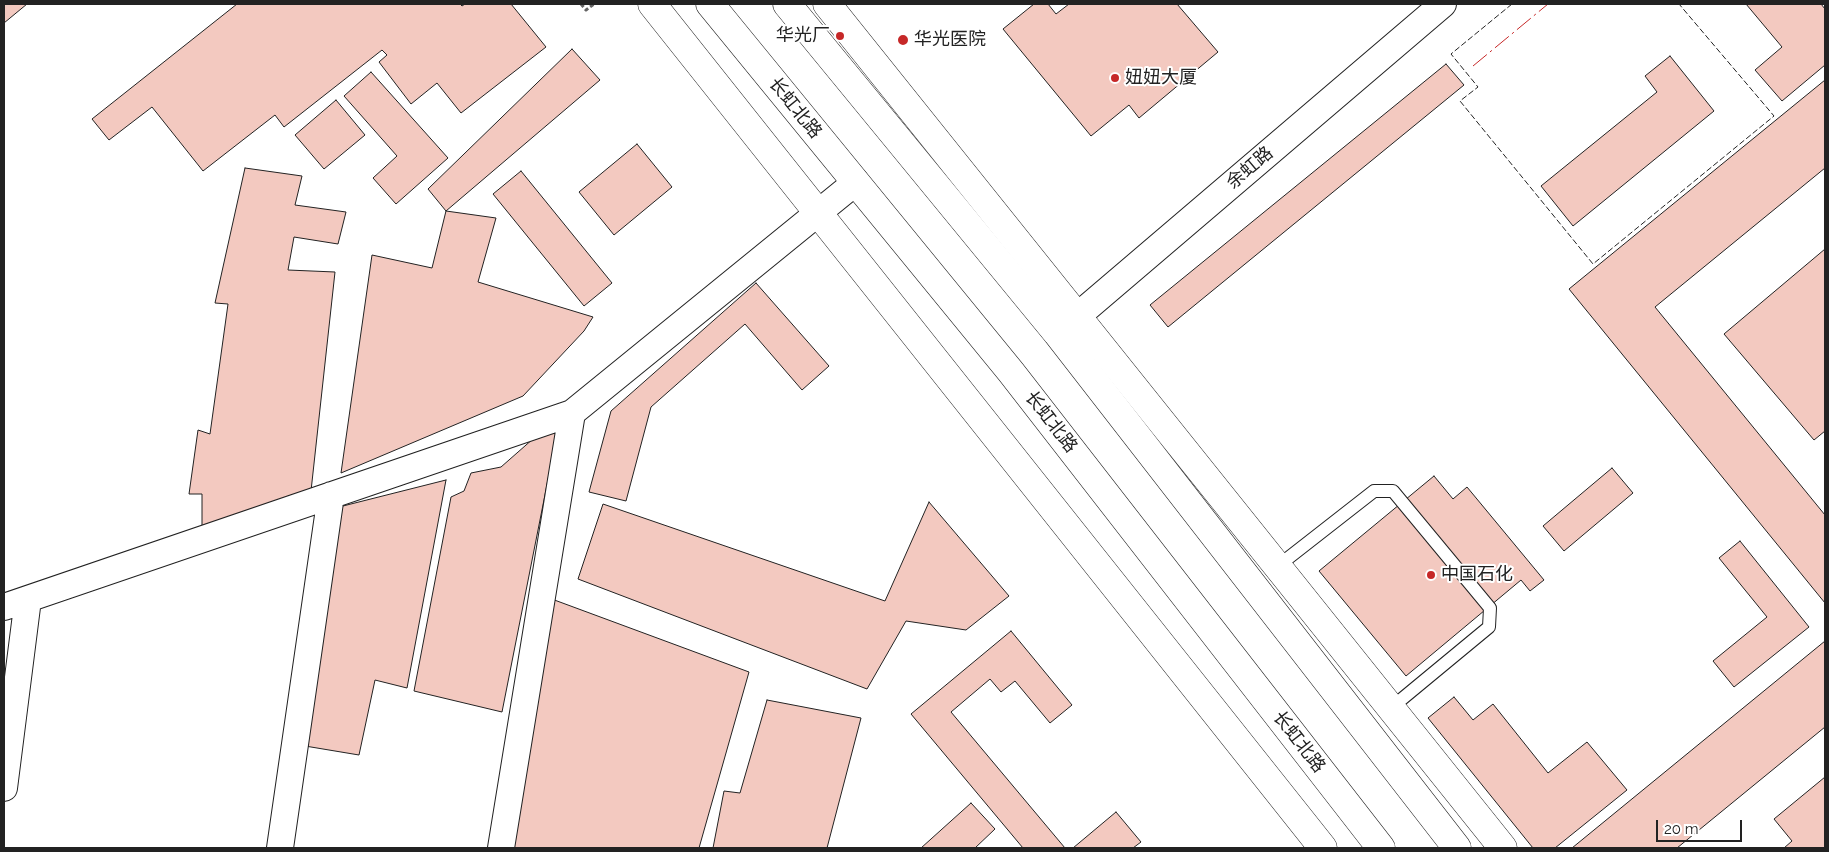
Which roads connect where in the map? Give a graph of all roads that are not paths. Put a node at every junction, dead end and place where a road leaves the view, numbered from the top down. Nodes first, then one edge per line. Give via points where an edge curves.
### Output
1 (652, 4) edge
2 (710, 4) edge
3 (787, 4) edge
4 (827, 4) edge
5 (1443, 4) edge
6 (856, 182) junction
7 (818, 213) junction
8 (1077, 316) junction
9 (1057, 334) junction
10 (572, 413) junction
11 (331, 495) junction
12 (1278, 566) junction
13 (16, 603) edge
14 (1392, 708) junction
15 (4, 788) edge
16 (1375, 846) edge
17 (280, 848) edge
18 (501, 848) edge
19 (1323, 848) edge
20 (1457, 848) edge
21 (1503, 848) edge

1 - 7 main road
2 - 6 main road, 长虹北路
3 - 9 main road
4 - 8 main road
5 - 8 street, 余虹路
6 - 7 street
6 - 16 main road, 长虹北路 via 1012,372
7 - 10 street
7 - 19 main road
8 - 9 street, 余虹路
8 - 12 main road
9 - 20 main road
10 - 11 street
10 - 18 street
11 - 13 street
11 - 17 street
12 - 14 main road
12 - 14 lane via 1374,491 1393,491 1490,608 1489,627
13 - 15 street
14 - 21 main road

